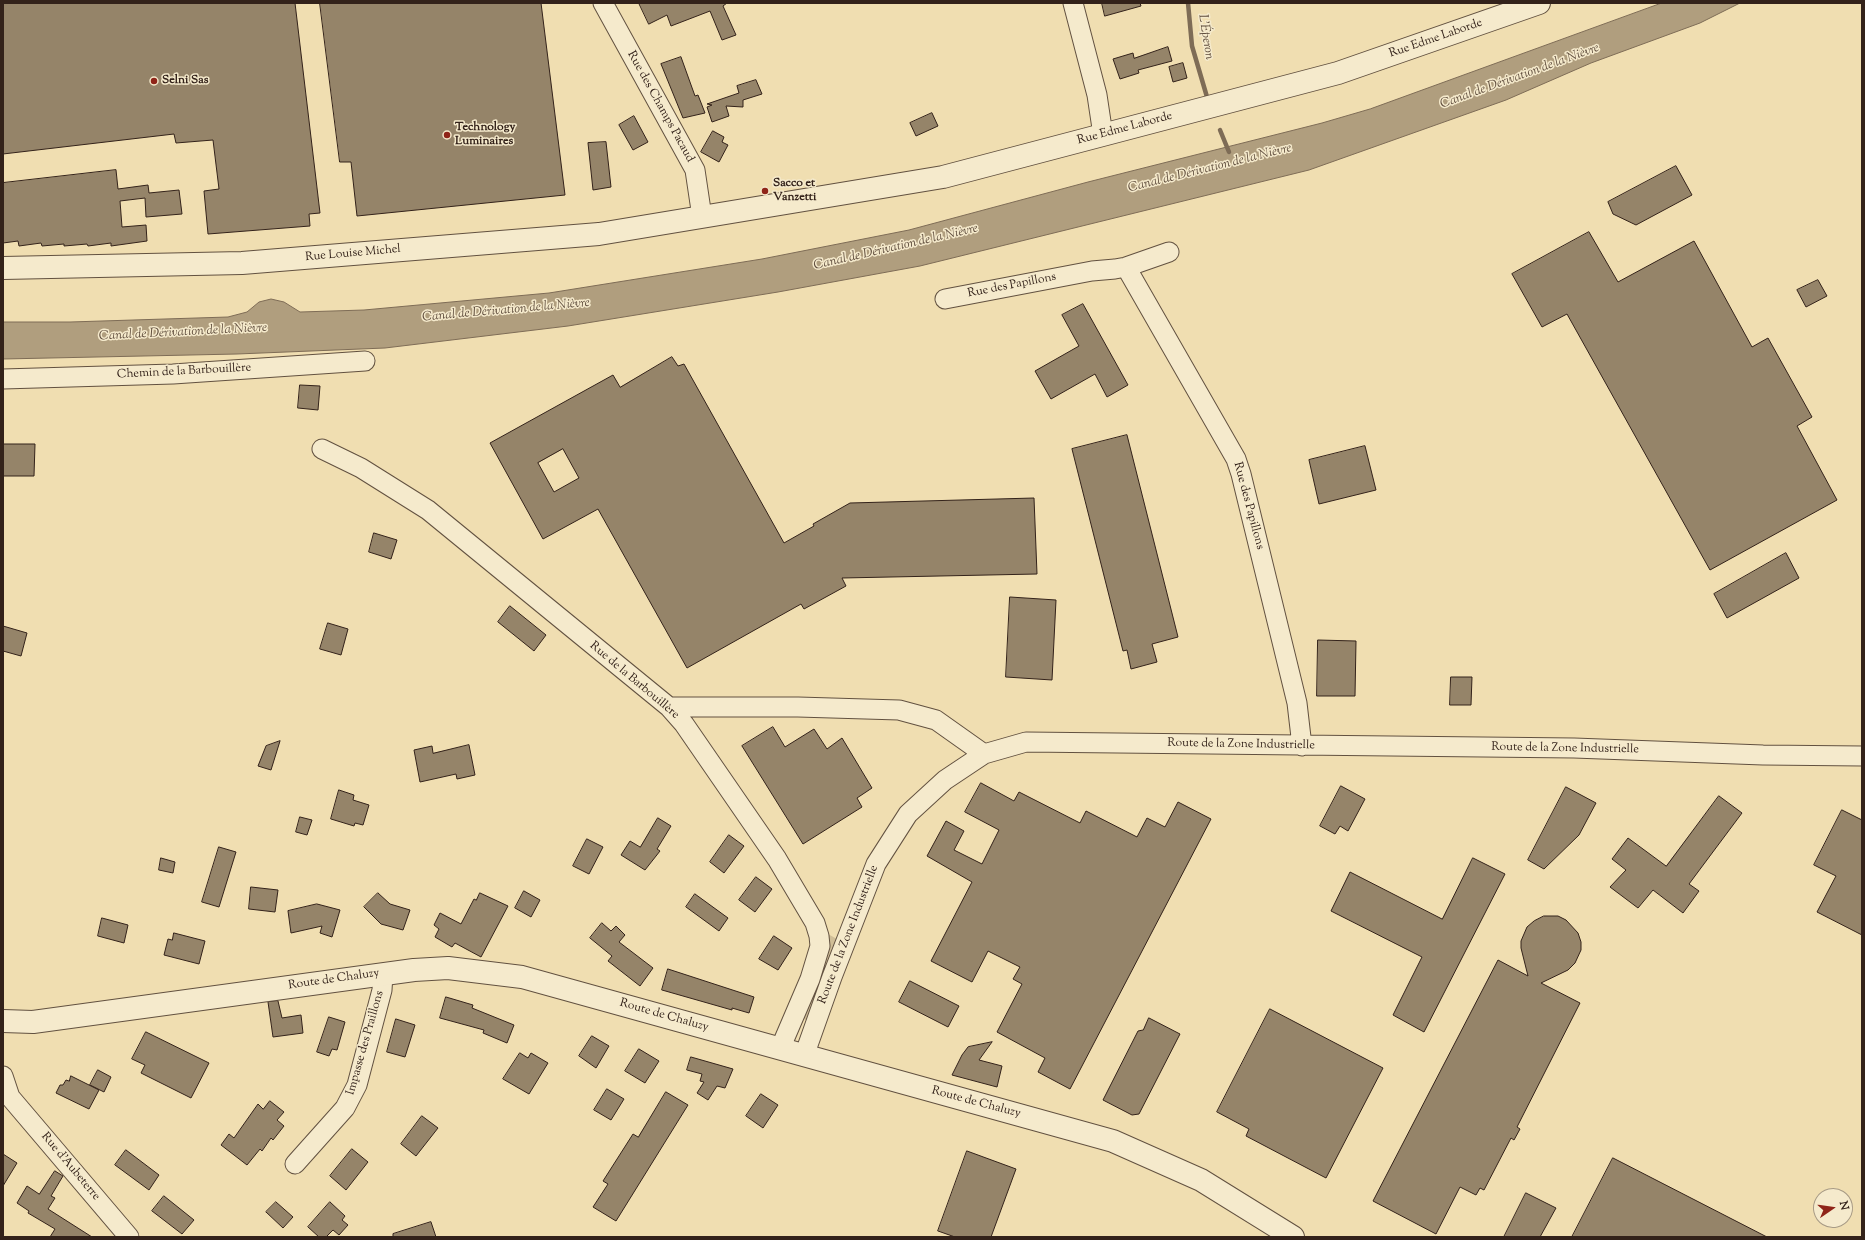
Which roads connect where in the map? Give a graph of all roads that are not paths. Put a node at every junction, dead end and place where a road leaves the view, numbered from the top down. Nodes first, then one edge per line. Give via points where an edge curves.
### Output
1 (603, 3) edge
2 (1073, 3) edge
3 (1539, 3) edge
4 (1103, 135) junction
5 (702, 216) junction
6 (1169, 252) dead end
7 (1126, 267) junction
8 (3, 268) edge
9 (944, 299) dead end
10 (365, 361) dead end
11 (3, 379) edge
12 (322, 449) dead end
13 (669, 707) junction
14 (1302, 746) junction
15 (984, 754) junction
16 (1862, 756) edge
17 (383, 974) junction
18 (3, 1021) edge
19 (780, 1048) junction
20 (804, 1056) junction
21 (3, 1076) edge
22 (7, 1093) edge
23 (294, 1164) dead end
24 (129, 1237) edge
25 (1293, 1237) edge

1 - 5 street, Rue des Champs Pacaud via 695,170
2 - 4 street via 1097,95
3 - 4 street, Rue Edme Laborde via 1338,73
4 - 5 street, Rue Edme Laborde via 944,177
5 - 8 street, Rue Louise Michel via 599,234 242,263
6 - 7 street, Rue des Papillons
7 - 9 street, Rue des Papillons
7 - 14 street, Rue des Papillons via 1236,459 1297,703
10 - 11 street, Chemin de la Barbouillère via 172,374
12 - 13 street, Rue de la Barbouillère via 361,468 428,510
13 - 15 street via 899,710 936,720
13 - 19 street, Rue de la Barbouillère via 684,724 777,859 815,923 820,946 818,958
14 - 15 street, Route de la Zone Industrielle via 1026,742
14 - 16 street, Route de la Zone Industrielle via 1574,748
15 - 20 street, Route de la Zone Industrielle via 945,780 908,814 876,864
17 - 18 street, Route de Chaluzy via 33,1022
17 - 19 street, Route de Chaluzy via 448,968 522,977
17 - 23 street, Impasse des Praillons via 382,990 357,1086 345,1108
19 - 20 street, Route de Chaluzy
20 - 25 street, Route de Chaluzy via 1113,1141 1201,1180
21 - 22 street, Rue d'Aubeterre
22 - 24 street, Rue d'Aubeterre

